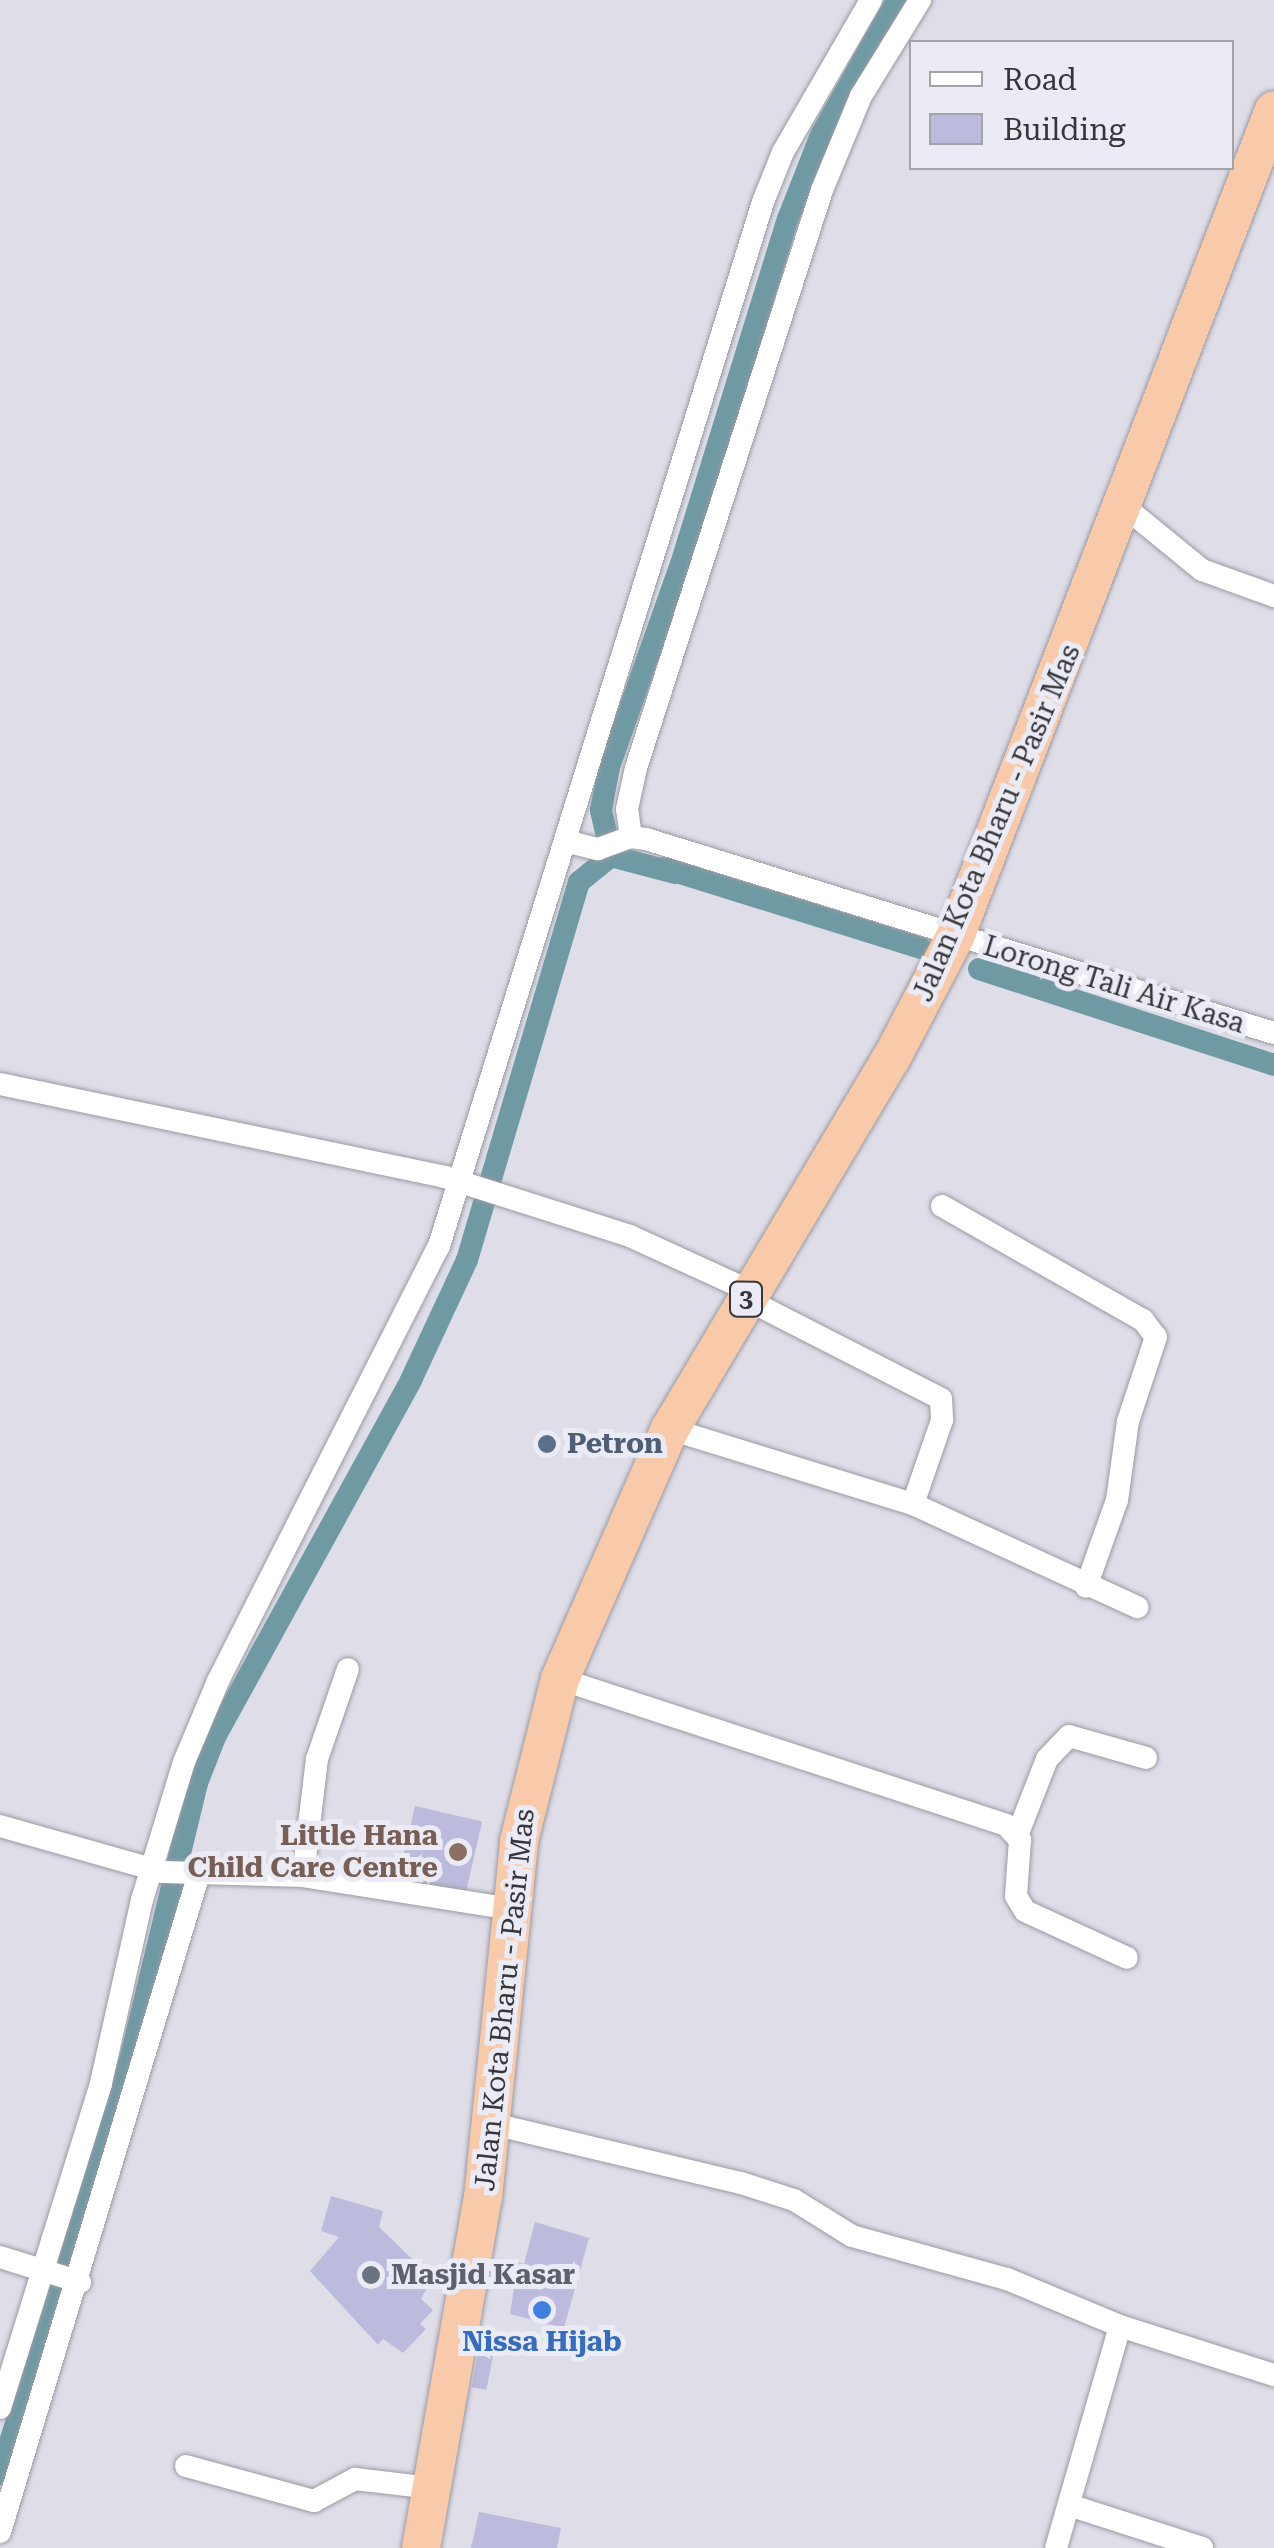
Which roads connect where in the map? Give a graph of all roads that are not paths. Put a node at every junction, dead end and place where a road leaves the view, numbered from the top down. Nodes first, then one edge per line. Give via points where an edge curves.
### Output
1 (871, 0) edge
2 (920, 0) edge
3 (1274, 110) edge
4 (1126, 508) junction
5 (1274, 596) edge
6 (631, 837) junction
7 (580, 845) junction
8 (955, 937) junction
9 (1274, 1033) edge
10 (0, 1084) edge
11 (466, 1188) junction
12 (942, 1206) dead end
13 (748, 1295) junction
14 (670, 1430) junction
15 (913, 1504) junction
16 (1086, 1588) junction
17 (1137, 1607) dead end
18 (348, 1670) dead end
19 (560, 1679) junction
20 (1146, 1758) dead end
21 (0, 1826) edge
22 (1018, 1832) junction
23 (157, 1871) junction
24 (303, 1876) junction
25 (194, 1877) junction
26 (511, 1908) junction
27 (1127, 1958) dead end
28 (493, 2124) junction
29 (0, 2257) edge
30 (45, 2272) junction
31 (76, 2281) junction
32 (1120, 2326) junction
33 (1274, 2375) edge
34 (0, 2408) edge
35 (186, 2466) dead end
36 (432, 2488) junction
37 (1069, 2505) junction
38 (0, 2532) edge
39 (421, 2548) edge
40 (1056, 2548) edge
41 (1202, 2548) edge

1 - 7 street via 774,170
2 - 6 street via 861,96 822,190 636,768 627,809
3 - 4 highway, Jalan Kota Bharu - Pasir Mas / 3
4 - 5 street via 1202,570
4 - 8 highway, Jalan Kota Bharu - Pasir Mas / 3
6 - 7 street
6 - 8 street, Lorong Tali Air Kasa
7 - 11 street
8 - 9 street, Lorong Tali Air Kasa
8 - 13 highway, Jalan Kota Bharu - Pasir Mas / 3 via 891,1059
10 - 11 street
11 - 13 street via 593,1222
11 - 23 street via 400,1333 199,1722
12 - 16 street via 1143,1320 1156,1337 1128,1421 1117,1500
13 - 14 highway, Jalan Kota Bharu - Pasir Mas / 3
13 - 15 street via 941,1399 942,1420
14 - 15 street
14 - 19 highway, Jalan Kota Bharu - Pasir Mas / 3
15 - 16 street
16 - 17 street
18 - 24 street via 317,1759
19 - 22 street
19 - 26 highway, Jalan Kota Bharu - Pasir Mas / 3 via 535,1759
20 - 22 street via 1070,1736 1047,1759
21 - 23 street
22 - 27 street via 1016,1896 1025,1911
23 - 25 street
23 - 30 street
24 - 25 street
24 - 26 street
25 - 31 street
26 - 28 highway, Jalan Kota Bharu - Pasir Mas / 3
28 - 32 street via 794,2200 852,2236 1007,2279
28 - 36 highway, Jalan Kota Bharu - Pasir Mas / 3
29 - 30 street
30 - 31 street
30 - 34 street
31 - 38 street
32 - 33 street
32 - 37 street
35 - 36 street via 314,2501 355,2478
36 - 39 highway, Jalan Kota Bharu - Pasir Mas / 3
37 - 40 street
37 - 41 street

